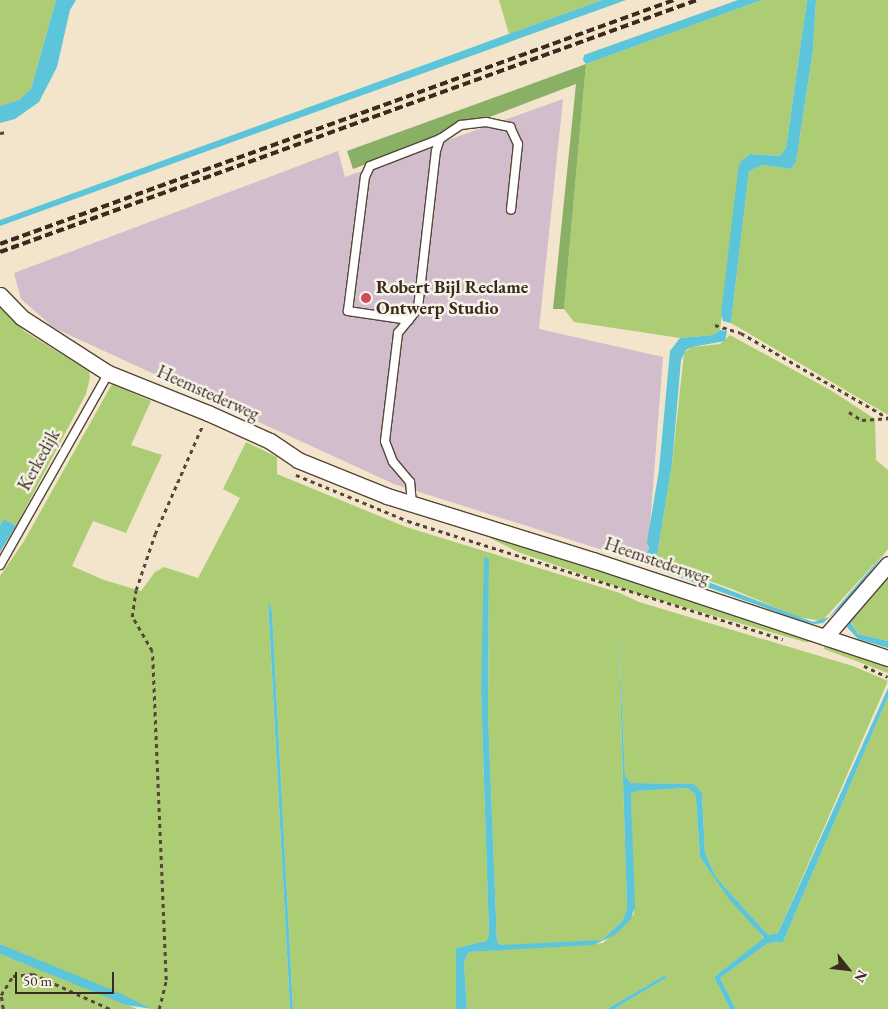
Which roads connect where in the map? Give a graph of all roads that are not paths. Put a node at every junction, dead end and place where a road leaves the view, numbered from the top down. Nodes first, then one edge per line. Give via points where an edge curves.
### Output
1 (440, 139) junction
2 (511, 210) dead end
3 (0, 295) edge
4 (409, 320) junction
5 (107, 375) junction
6 (412, 506) junction
7 (0, 564) edge
8 (888, 564) edge
9 (825, 637) junction
10 (888, 658) edge

1 - 2 lane via 462,125 486,122 510,127 518,144
1 - 4 lane via 418,308
1 - 4 lane via 370,166 364,177 348,311
3 - 5 street, Heemstederweg via 21,317
4 - 6 lane via 398,333 385,441 393,462 410,482
5 - 6 street, Heemstederweg via 270,441 298,460
5 - 7 lane, Kerkedijk
6 - 9 street, Heemstederweg via 593,560
8 - 9 street
9 - 10 street, Heemstederweg

